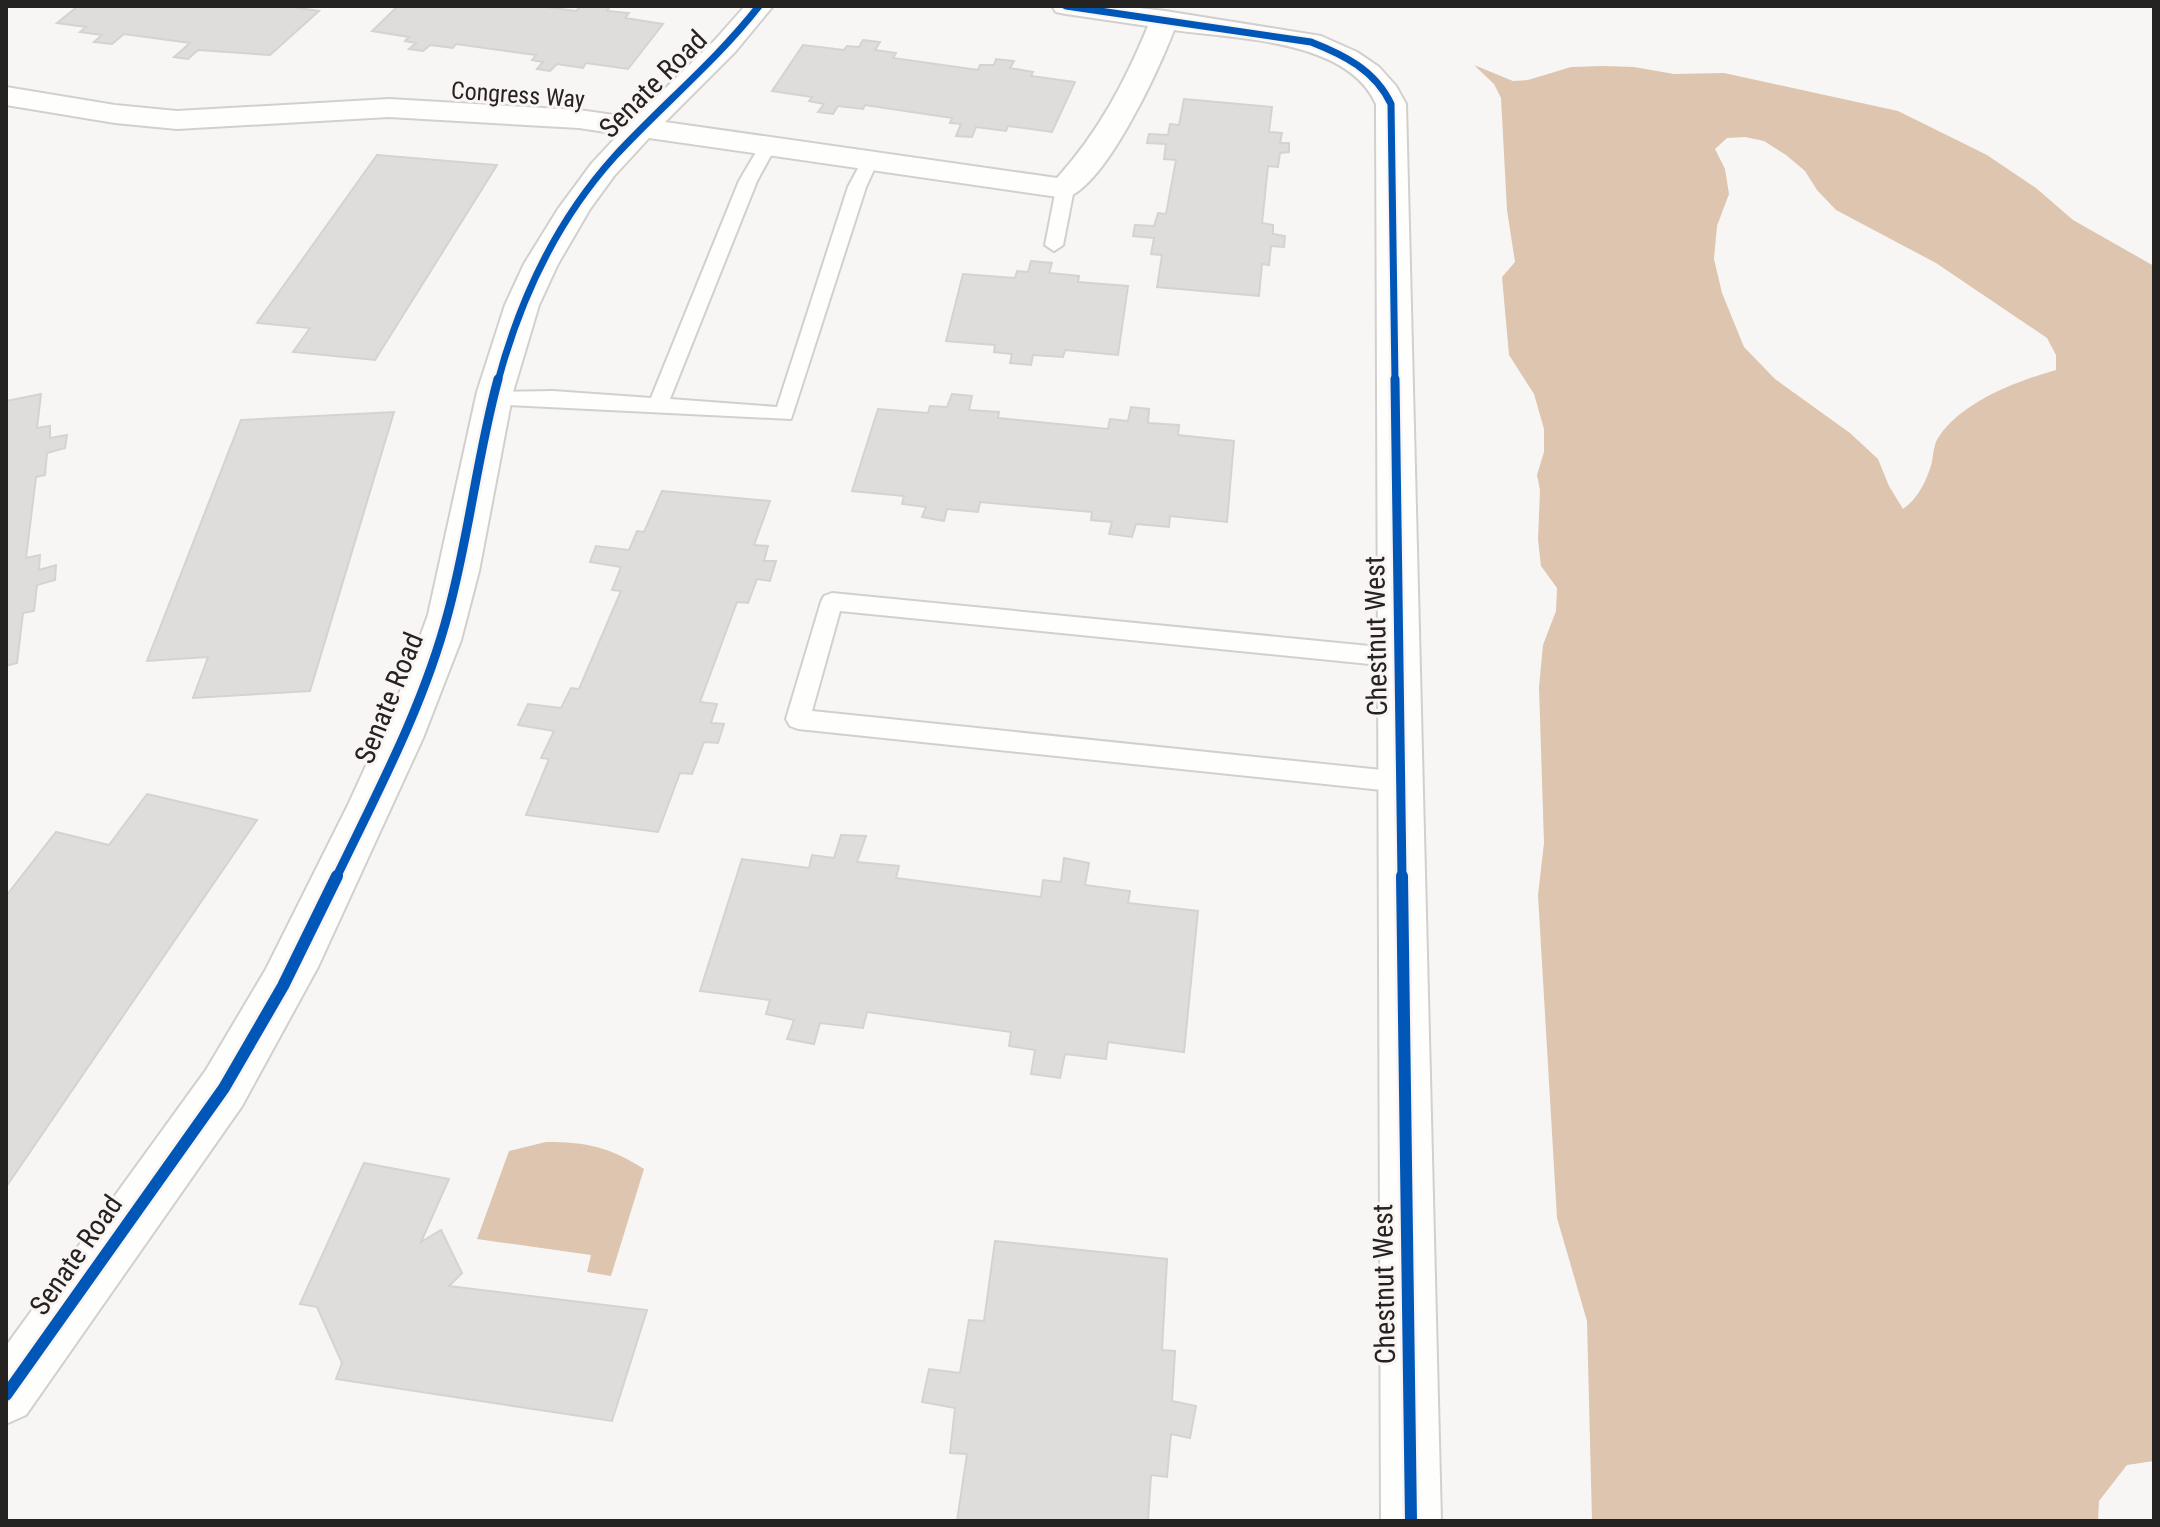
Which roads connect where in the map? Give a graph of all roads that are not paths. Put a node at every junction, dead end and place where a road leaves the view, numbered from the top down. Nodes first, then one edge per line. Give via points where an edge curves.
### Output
1 (759, 6) edge
2 (1066, 6) edge
3 (1165, 19) junction
4 (6, 96) edge
5 (644, 127) junction
6 (768, 146) junction
7 (870, 161) junction
8 (1065, 189) junction
9 (1054, 245) dead end
10 (494, 399) junction
11 (658, 405) junction
12 (1400, 658) junction
13 (1401, 782) junction
14 (6, 1395) edge
15 (1411, 1521) edge

1 - 5 street, Senate Road via 726,47
2 - 3 street, Chestnut West
3 - 8 street via 1123,114 1103,147
3 - 12 street, Chestnut West via 1311,42 1354,63 1387,93 1393,116
4 - 5 street, Congress Way via 156,119 419,108
5 - 6 street, Congress Way
5 - 10 street, Senate Road via 600,174 542,264 516,320
6 - 7 street, Congress Way
6 - 11 lane via 748,181
7 - 8 street, Congress Way
7 - 11 lane via 784,414
8 - 9 lane
10 - 11 lane
10 - 14 street, Senate Road via 464,548 435,654 318,920 224,1088
12 - 13 street, Chestnut West
12 - 13 lane via 832,602 798,719
13 - 15 street, Chestnut West

